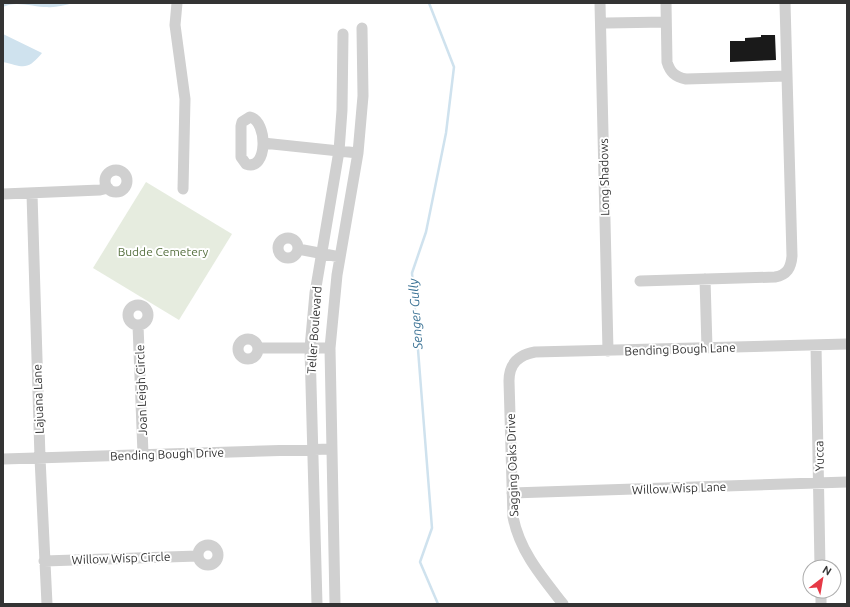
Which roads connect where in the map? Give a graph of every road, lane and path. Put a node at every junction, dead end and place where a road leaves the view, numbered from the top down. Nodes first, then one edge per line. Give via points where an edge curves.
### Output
1 (178, 3) edge
2 (600, 3) edge
3 (666, 3) edge
4 (785, 3) edge
5 (666, 22) junction
6 (607, 23) dead end
7 (362, 28) dead end
8 (343, 34) dead end
9 (343, 58) junction
10 (362, 58) junction
11 (787, 76) junction
12 (263, 143) dead end
13 (339, 151) junction
14 (358, 153) junction
15 (108, 188) dead end
16 (183, 188) dead end
17 (3, 194) edge
18 (32, 194) junction
19 (298, 248) dead end
20 (321, 254) junction
21 (340, 258) junction
22 (705, 279) junction
23 (640, 281) dead end
24 (138, 325) dead end
25 (847, 344) edge
26 (816, 345) junction
27 (258, 348) dead end
28 (310, 348) junction
29 (330, 348) junction
30 (707, 348) junction
31 (608, 351) junction
32 (515, 361) joint
33 (331, 449) junction
34 (312, 450) junction
35 (143, 454) junction
36 (40, 458) junction
37 (3, 459) edge
38 (847, 482) edge
39 (819, 483) junction
40 (512, 494) junction
41 (198, 556) dead end
42 (820, 559) edge
43 (44, 561) junction
44 (47, 604) edge
45 (317, 604) edge
46 (336, 604) edge
47 (563, 604) edge

1 - 16 street via 174,25 185,99
2 - 31 street, Long Shadows
3 - 5 street
4 - 11 street
5 - 6 street
5 - 11 street via 668,62 673,74 686,78
7 - 10 street, Teller Boulevard
8 - 9 street, Teller Boulevard
9 - 10 street
9 - 13 street, Teller Boulevard
10 - 14 street, Teller Boulevard via 363,96
11 - 22 street via 792,256 790,267 784,274 775,277
12 - 13 street
13 - 14 street
13 - 20 street, Teller Boulevard
14 - 21 street, Teller Boulevard
15 - 18 street
17 - 18 street
18 - 36 street, Lajuana Lane
19 - 20 street
20 - 21 street
20 - 28 street, Teller Boulevard
21 - 29 street, Teller Boulevard
22 - 23 street
22 - 30 street
24 - 35 street, Joan Leigh Circle
25 - 26 street, Bending Bough Lane
26 - 30 street, Bending Bough Lane
26 - 39 street, Yucca
27 - 28 street
28 - 29 street
28 - 34 street, Teller Boulevard
29 - 33 street, Teller Boulevard
30 - 31 street, Bending Bough Lane
31 - 32 street, Bending Bough Lane via 535,352 519,357
32 - 40 street, Sagging Oaks Drive via 510,370 509,381
33 - 34 street, Bending Bough Drive
33 - 46 street, Teller Boulevard
34 - 35 street, Bending Bough Drive
34 - 45 street, Teller Boulevard
35 - 36 street, Bending Bough Drive
36 - 37 street, Bending Bough Drive
36 - 43 street, Lajuana Lane
38 - 39 street, Willow Wisp Lane
39 - 40 street, Willow Wisp Lane
39 - 42 street, Yucca
40 - 47 street, Sagging Oaks Drive via 513,518 521,544
41 - 43 street, Willow Wisp Circle
43 - 44 street, Lajuana Lane

